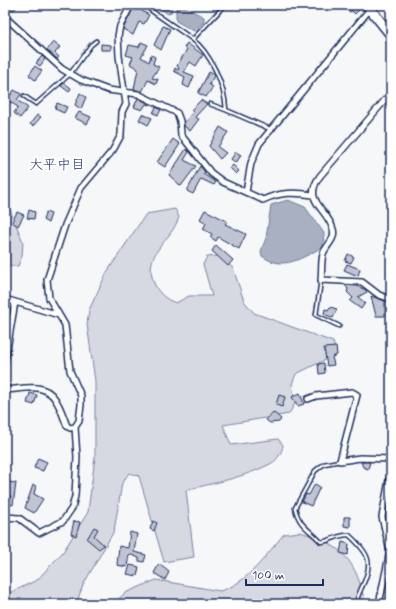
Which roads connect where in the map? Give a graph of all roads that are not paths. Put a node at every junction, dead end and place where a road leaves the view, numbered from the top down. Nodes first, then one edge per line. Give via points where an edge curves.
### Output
1 (131, 5) edge
2 (144, 5) edge
3 (225, 5) edge
4 (369, 7) edge
5 (5, 18) edge
6 (391, 35) edge
7 (192, 39) junction
8 (96, 41) dead end
9 (70, 74) junction
10 (391, 92) edge
11 (124, 93) junction
12 (24, 96) dead end
13 (210, 104) dead end
14 (226, 110) junction
15 (270, 129) junction
16 (246, 192) junction
17 (313, 195) junction
18 (321, 280) junction
19 (5, 299) edge
20 (391, 299) edge
21 (14, 302) junction
22 (59, 316) junction
23 (339, 326) dead end
24 (5, 361) edge
25 (5, 390) edge
26 (308, 399) dead end
27 (75, 427) junction
28 (391, 459) edge
29 (340, 461) junction
30 (391, 470) edge
31 (5, 517) edge
32 (357, 604) edge
33 (379, 604) edge

1 - 11 street via 120,26 118,36
2 - 7 lane
3 - 7 lane
4 - 6 highway
4 - 15 street
5 - 9 street
7 - 14 lane via 211,62 226,100
8 - 9 lane
9 - 11 street via 81,80
9 - 12 lane via 36,104
10 - 17 street via 320,176 313,186
11 - 16 street via 138,94 176,113 180,121 181,135 211,173 223,182
11 - 22 street via 126,104 122,112 121,135 114,150 78,195 47,280 49,298
13 - 14 lane
14 - 15 lane
15 - 16 street via 259,144 251,163
16 - 17 street via 264,200 293,192
17 - 18 street via 333,229 333,239 324,254
18 - 20 street via 362,282 379,296
18 - 23 lane via 316,315
19 - 21 street
21 - 22 street
21 - 24 street
22 - 27 street via 65,325 70,371 81,396
25 - 27 street via 44,389 51,393 58,404 67,426
26 - 29 street via 352,392 358,395
27 - 31 street via 75,496 70,513 63,521 39,533 19,518
28 - 29 street via 360,458
29 - 32 lane via 324,464 315,471 295,508 302,526 321,542 329,542 343,534 350,535 366,553 369,562 368,576
30 - 33 street via 382,517 390,551

